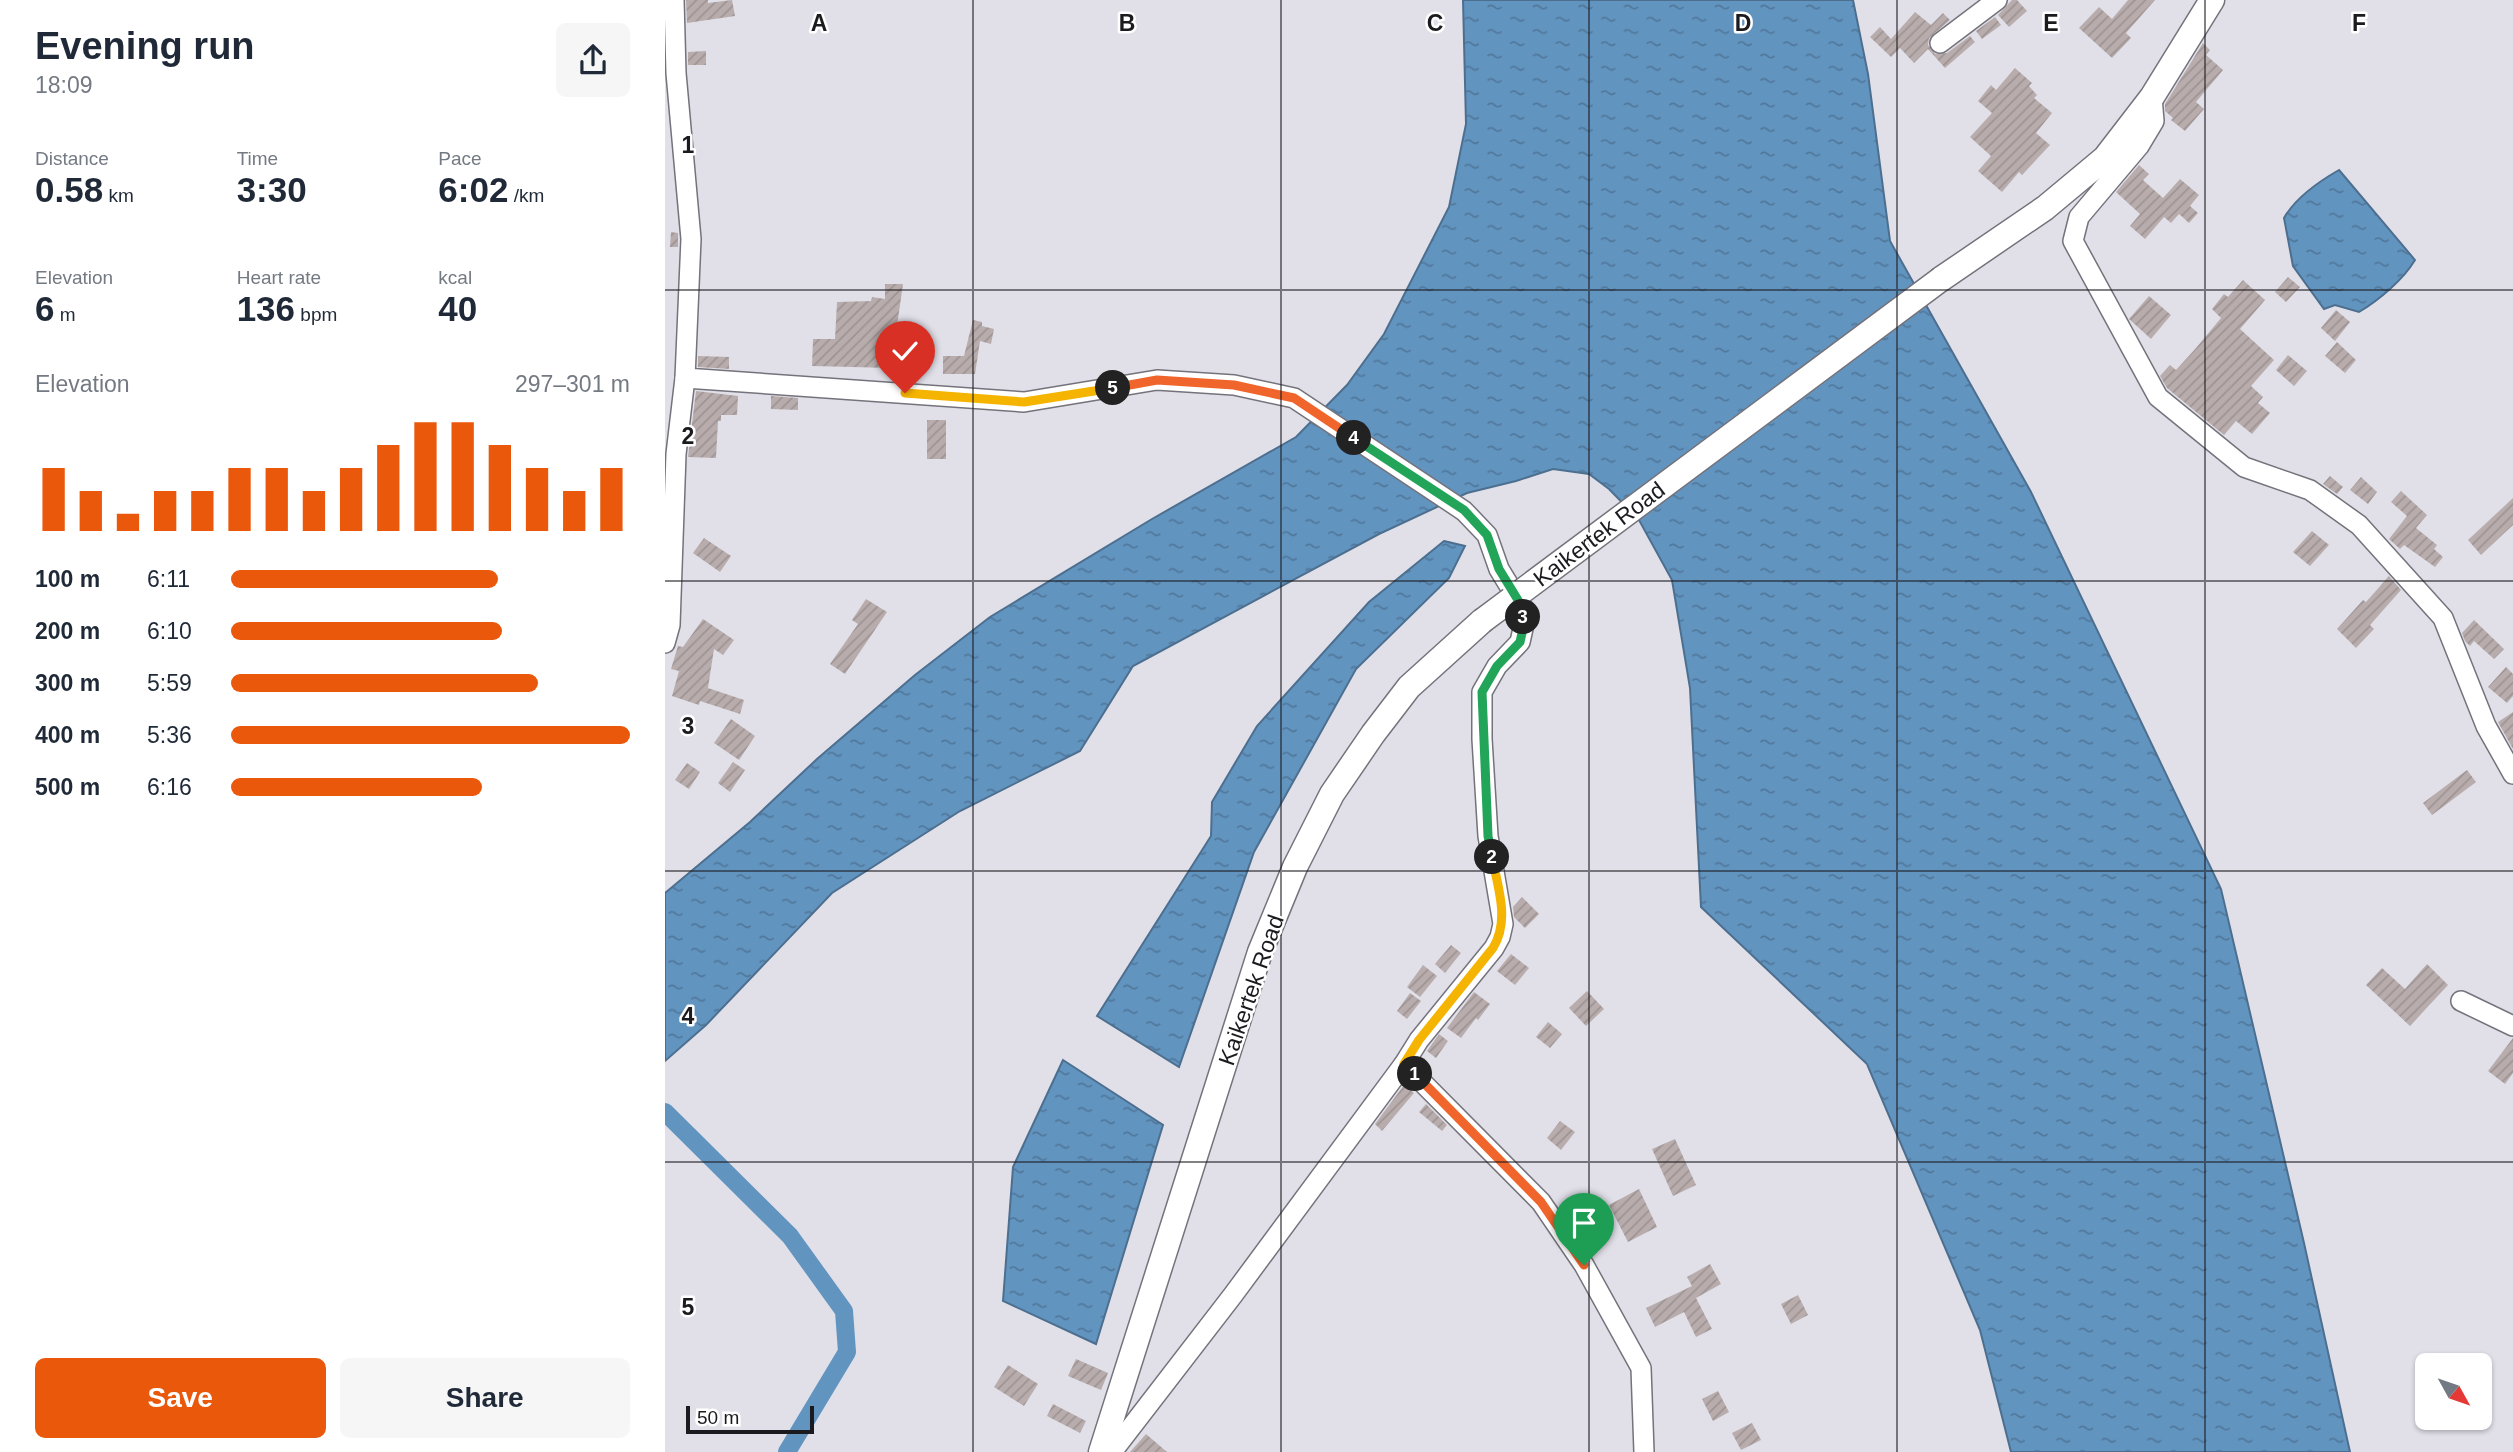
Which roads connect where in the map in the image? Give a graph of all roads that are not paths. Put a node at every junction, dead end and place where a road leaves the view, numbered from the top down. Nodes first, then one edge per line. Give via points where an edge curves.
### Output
1 (674, 0) edge
2 (1997, 0) edge
3 (2212, 0) edge
4 (1940, 43) dead end
5 (2152, 97) junction
6 (685, 378) junction
7 (670, 533) edge
8 (665, 643) edge
9 (2513, 774) edge
10 (2461, 1001) dead end
11 (2513, 1026) edge
12 (1404, 1064) junction
13 (1101, 1452) edge
14 (1112, 1452) edge
15 (1644, 1452) edge

1 - 6 street via 691,239
2 - 4 street
3 - 5 main road, Kaikertek Road
5 - 9 street via 2154,121 2139,146 2079,217 2073,241 2158,397 2243,467 2310,491 2359,525 2443,618 2486,726
5 - 13 main road, Kaikertek Road, bridge via 2105,158 2045,208 1941,279 1482,621 1409,687 1332,794 1260,952
6 - 7 street
6 - 12 street via 1024,402 1157,380 1234,385 1294,398 1464,510 1487,535 1499,569 1521,605 1524,624 1520,642 1497,666 1482,692 1488,836 1503,924 1493,948
7 - 8 street via 670,625
10 - 11 street
12 - 14 street
12 - 15 street via 1541,1202 1584,1265 1641,1368

